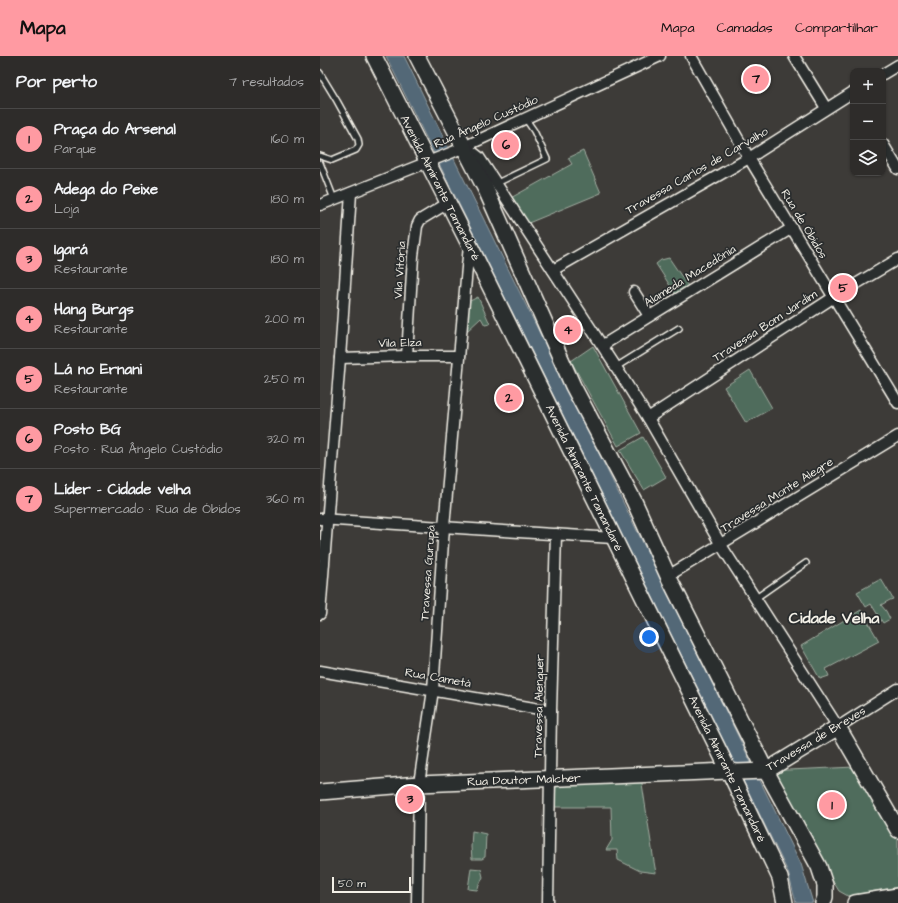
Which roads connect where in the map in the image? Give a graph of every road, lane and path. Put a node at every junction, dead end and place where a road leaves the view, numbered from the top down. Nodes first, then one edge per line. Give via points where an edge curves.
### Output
1 (374, 56) edge
2 (418, 56) edge
3 (660, 56) edge
4 (691, 56) edge
5 (794, 56) edge
6 (898, 64) edge
7 (886, 72) edge
8 (320, 73) edge
9 (850, 95) edge
10 (826, 108) junction
11 (525, 118) junction
12 (458, 149) junction
13 (886, 149) edge
14 (320, 156) edge
15 (749, 158) junction
16 (430, 161) junction
17 (320, 163) edge
18 (898, 169) edge
19 (491, 187) junction
20 (351, 193) junction
21 (334, 199) junction
22 (448, 203) junction
23 (320, 205) edge
24 (792, 228) junction
25 (469, 244) junction
26 (898, 259) edge
27 (553, 270) junction
28 (634, 292) dead end
29 (834, 297) junction
30 (649, 316) junction
31 (678, 328) dead end
32 (603, 346) junction
33 (407, 356) junction
34 (459, 356) junction
35 (340, 358) junction
36 (616, 367) junction
37 (898, 404) edge
38 (648, 418) junction
39 (898, 436) edge
40 (323, 519) edge
41 (444, 527) junction
42 (556, 534) junction
43 (613, 538) junction
44 (721, 545) junction
45 (806, 563) dead end
46 (668, 576) junction
47 (756, 598) junction
48 (320, 614) edge
49 (320, 671) edge
50 (898, 689) edge
51 (433, 690) junction
52 (551, 711) junction
53 (838, 727) junction
54 (762, 771) junction
55 (733, 772) junction
56 (550, 779) junction
57 (419, 784) junction
58 (320, 792) edge
59 (892, 808) edge
60 (898, 830) edge
61 (898, 896) edge
62 (418, 903) edge
63 (548, 903) edge
64 (785, 903) edge
65 (822, 903) edge
66 (855, 903) edge

1 - 16 main road, Avenida Almirante Tamandaré
2 - 12 main road
3 - 11 street, Rua Ângelo Custódio
4 - 15 street, Rua de Óbidos
5 - 10 street
6 - 7 street
8 - 14 lane via 359,145 356,150 332,160
9 - 10 street, Travessa Carlos de Carvalho
10 - 15 street, Travessa Carlos de Carvalho
11 - 12 street, Rua Ângelo Custódio
11 - 19 lane via 547,159
12 - 16 street, Rua Ângelo Custódio
12 - 19 main road
13 - 18 street
15 - 24 street, Rua de Óbidos
15 - 27 street, Travessa Carlos de Carvalho
16 - 20 street, Rua Ângelo Custódio
16 - 22 main road, Avenida Almirante Tamandaré
17 - 21 lane
19 - 27 street
19 - 46 main road via 573,386 634,501
20 - 21 street, Rua Ângelo Custódio
20 - 35 street
21 - 23 street, Rua Ângelo Custódio
22 - 25 main road, Avenida Almirante Tamandaré
22 - 33 street, Vila Vitória via 420,220 417,226
24 - 29 street, Rua de Óbidos
24 - 30 street, Alameda Macedônia
25 - 34 street, Travessa Gurupá
25 - 43 main road, Avenida Almirante Tamandaré
26 - 29 street, Travessa Bom Jardim
27 - 32 street
28 - 30 street
29 - 37 street, Rua de Óbidos
29 - 38 street, Travessa Bom Jardim
30 - 32 street, Alameda Macedônia
31 - 36 lane
32 - 36 street
33 - 34 street, Vila Elza
33 - 35 street, Vila Elza
34 - 41 street, Travessa Gurupá
35 - 40 street
36 - 38 street
38 - 44 street
39 - 44 street, Travessa Monte Alegre
40 - 41 street
40 - 48 street
41 - 42 street
41 - 51 street, Travessa Gurupá
42 - 43 street
42 - 52 street, Travessa Alenquer
43 - 55 main road, Avenida Almirante Tamandaré
44 - 46 street, Travessa Monte Alegre
44 - 47 street
45 - 47 lane
46 - 54 main road
47 - 53 street
49 - 51 street, Rua Cametá
50 - 53 street, Travessa de Breves
51 - 52 street, Rua Cametá
51 - 57 street, Travessa Gurupá
52 - 56 street, Travessa Alenquer
53 - 54 main road, Travessa de Breves
53 - 59 main road
54 - 55 main road, Travessa de Breves
54 - 65 main road via 824,879
55 - 56 main road, Rua Doutor Malcher
55 - 64 main road, Avenida Almirante Tamandaré via 780,878
56 - 57 main road, Rua Doutor Malcher
56 - 63 street, Travessa Alenquer
57 - 58 main road, Rua Doutor Malcher
57 - 62 street, Travessa Gurupá
59 - 60 main road
61 - 66 main road

